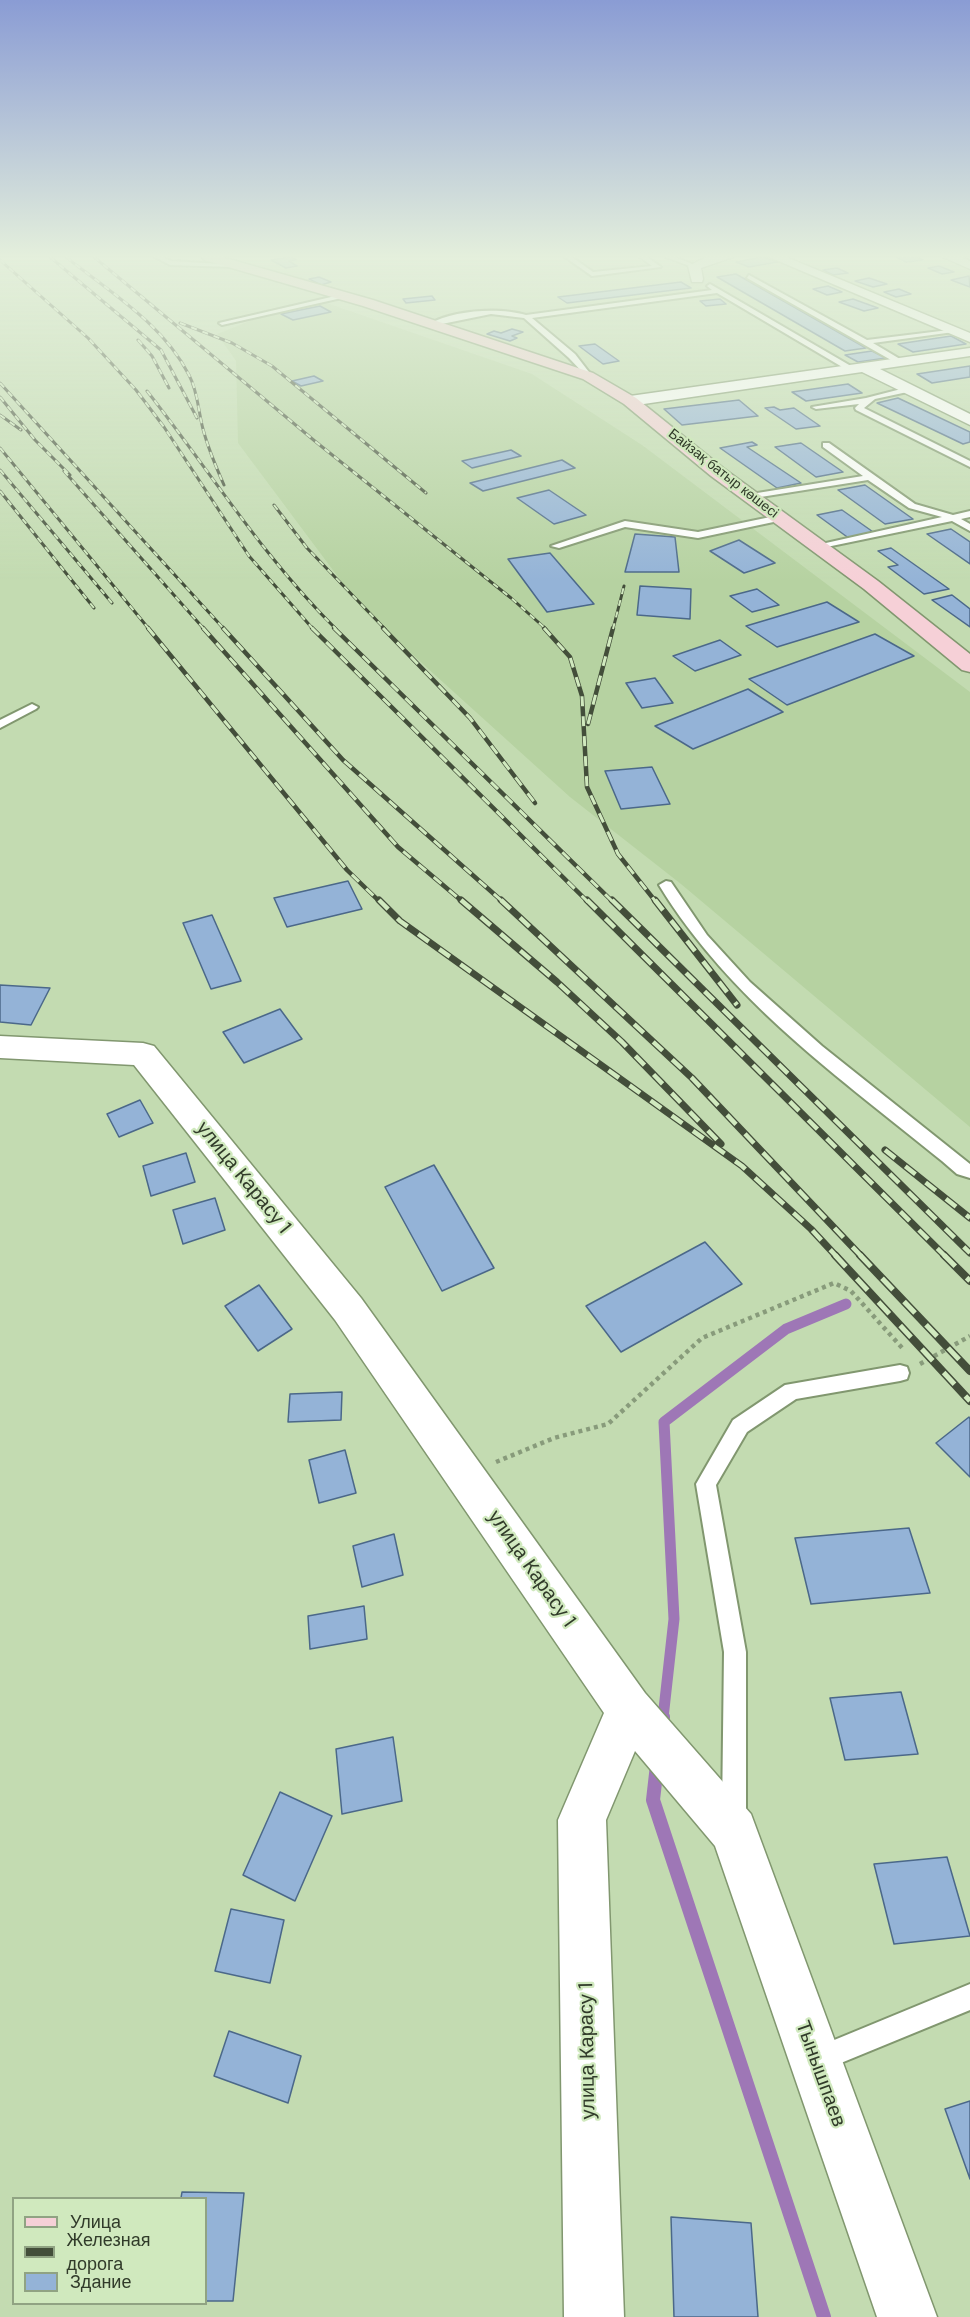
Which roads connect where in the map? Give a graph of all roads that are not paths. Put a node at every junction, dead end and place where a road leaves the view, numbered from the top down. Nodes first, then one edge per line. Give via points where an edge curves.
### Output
1 (555, 365) edge
2 (579, 365) edge
3 (853, 365) edge
4 (879, 365) edge
5 (858, 368) junction
6 (588, 376) junction
7 (909, 389) junction
8 (869, 400) junction
9 (630, 401) junction
10 (816, 407) dead end
11 (970, 420) edge
12 (826, 446) dead end
13 (970, 464) edge
14 (870, 477) junction
15 (751, 497) junction
16 (970, 514) edge
17 (780, 518) junction
18 (954, 518) junction
19 (970, 528) edge
20 (556, 546) dead end
21 (820, 547) junction
22 (970, 665) edge
23 (32, 707) dead end
24 (0, 725) edge
25 (666, 885) dead end
26 (0, 1047) edge
27 (970, 1172) edge
28 (908, 1369) road end
29 (629, 1709) junction
30 (734, 1831) junction
31 (970, 1997) edge
32 (815, 2061) junction
33 (594, 2317) edge
34 (907, 2317) edge

1 - 6 main road, Байзақ батыр көшесі
2 - 6 lane
3 - 5 lane
4 - 5 street
5 - 7 street
5 - 9 street
6 - 9 main road, Байзақ батыр көшесі
7 - 8 lane
7 - 11 street
8 - 10 lane
8 - 13 lane via 859,408
9 - 15 main road, Байзақ батыр көшесі
12 - 14 lane
14 - 15 lane
14 - 18 lane via 912,506
15 - 17 main road, Байзақ батыр көшесі
16 - 18 lane
17 - 20 lane via 698,535 625,524
17 - 21 main road, Байзақ батыр көшесі
18 - 19 lane
18 - 21 lane
21 - 22 main road, Байзақ батыр көшесі
23 - 24 lane
25 - 27 lane via 697,933 741,984 802,1038
26 - 29 street, улица Карасу 1 via 143,1054 348,1309
28 - 30 lane via 792,1391 740,1426 706,1484 735,1653
29 - 30 street
29 - 33 street, улица Карасу 1 via 582,1821
30 - 32 street, Тынышпаев
31 - 32 lane
32 - 34 street, Тынышпаев

